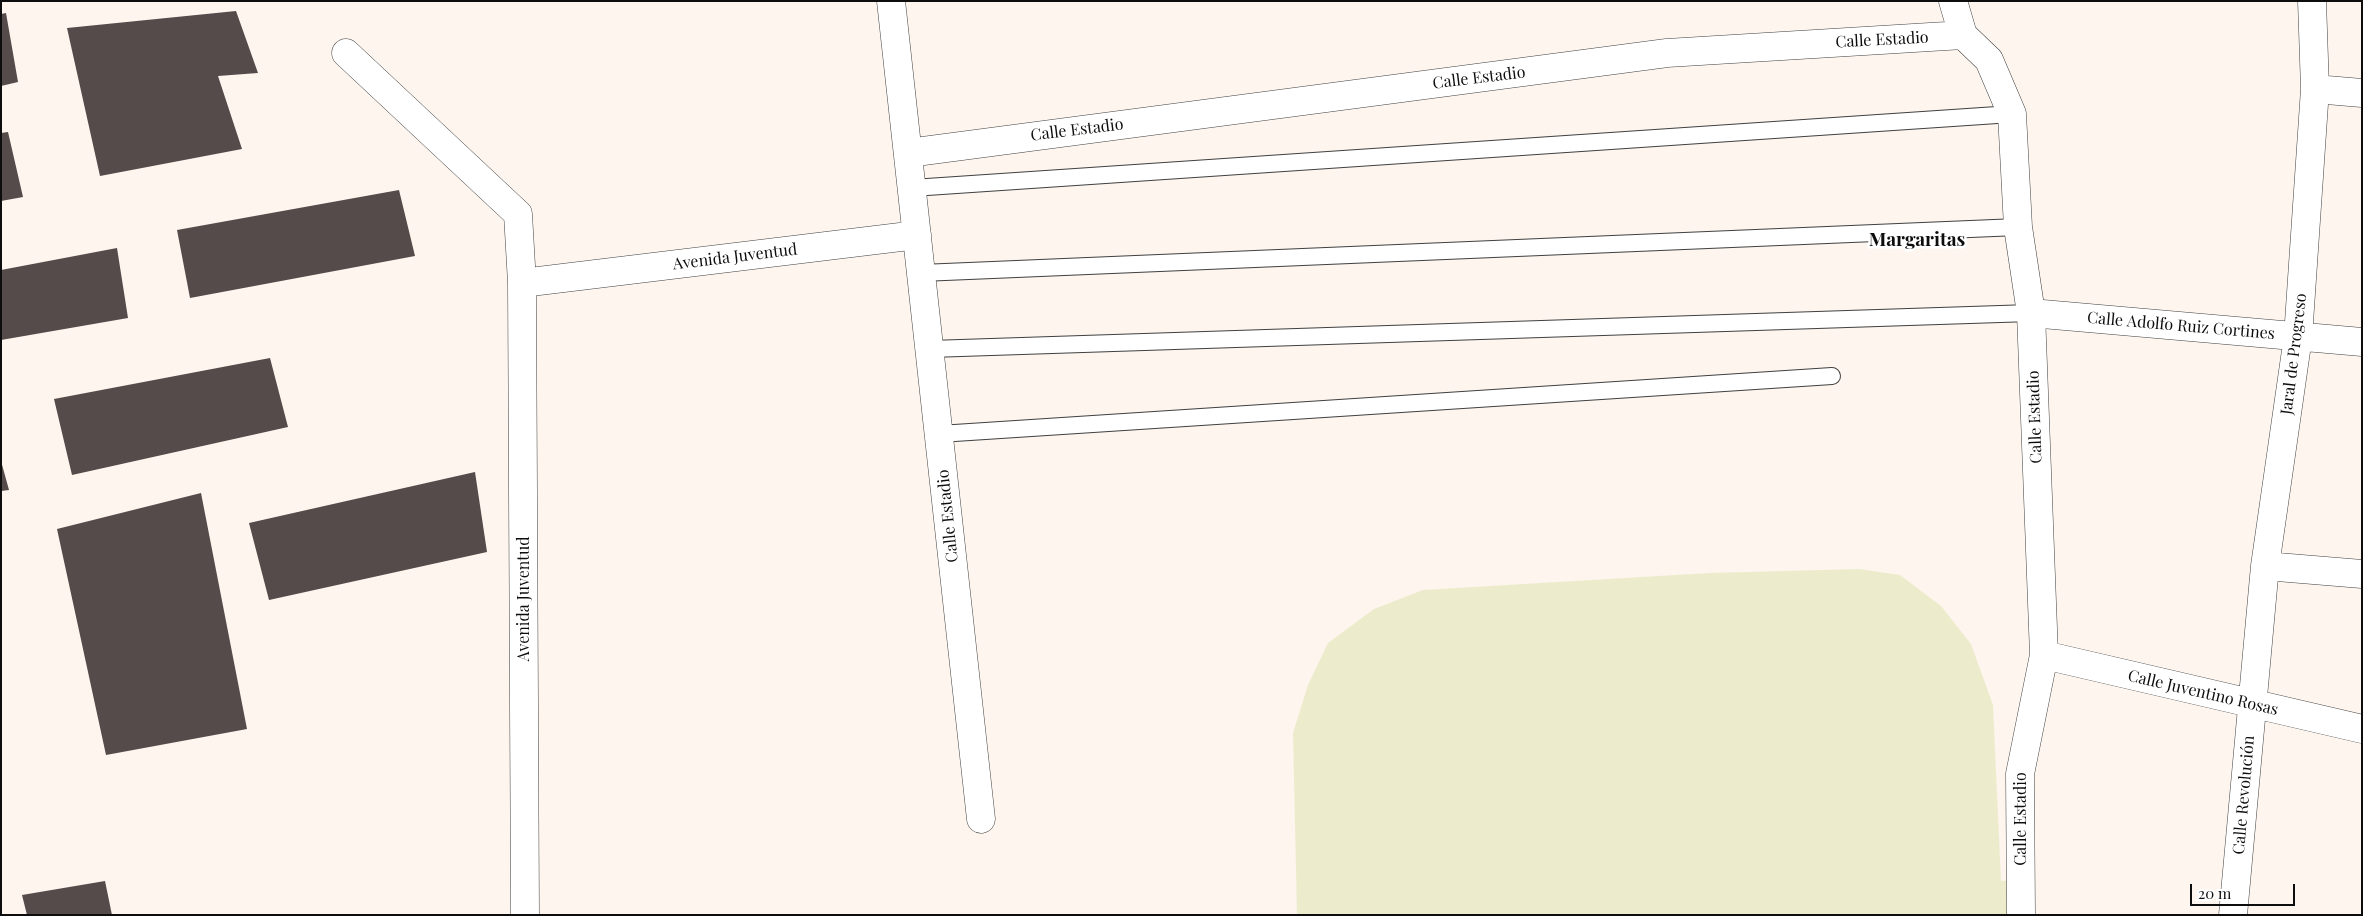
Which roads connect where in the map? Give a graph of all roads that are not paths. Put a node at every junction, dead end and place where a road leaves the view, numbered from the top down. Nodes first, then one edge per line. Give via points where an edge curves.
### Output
1 (891, 1) edge
2 (1953, 1) edge
3 (2312, 1) edge
4 (1963, 35) junction
5 (346, 53) dead end
6 (2315, 89) junction
7 (2362, 93) edge
8 (2012, 114) junction
9 (908, 152) junction
10 (912, 188) junction
11 (2018, 227) junction
12 (917, 235) junction
13 (921, 273) junction
14 (522, 284) junction
15 (2031, 313) junction
16 (2298, 337) junction
17 (2362, 342) edge
18 (930, 349) junction
19 (1832, 376) dead end
20 (939, 434) junction
21 (2265, 566) junction
22 (2362, 574) edge
23 (2044, 655) junction
24 (2253, 705) junction
25 (2362, 729) edge
26 (982, 819) dead end
27 (525, 915) edge
28 (2021, 915) edge
29 (2233, 915) edge

1 - 9 street, Calle Estadio
2 - 4 street
3 - 6 street, Jaral de Progreso
4 - 8 street, Calle Estadio via 1989,60
4 - 9 street, Calle Estadio via 1667,53
5 - 14 street, Avenida Juventud via 518,214
6 - 7 street
6 - 16 street, Jaral de Progreso
8 - 10 lane
8 - 11 street, Calle Estadio
9 - 10 street, Calle Estadio
10 - 12 street, Calle Estadio
11 - 13 lane
11 - 15 street, Calle Estadio
12 - 13 street, Calle Estadio
12 - 14 street, Avenida Juventud
13 - 18 street, Calle Estadio
14 - 27 street, Avenida Juventud
15 - 16 street, Calle Adolfo Ruiz Cortines
15 - 18 lane
15 - 23 street, Calle Estadio
16 - 17 street, Calle Adolfo Ruiz Cortines
16 - 21 street, Jaral de Progreso
18 - 20 street, Calle Estadio
19 - 20 lane
20 - 26 street, Calle Estadio
21 - 22 street
21 - 24 street, Jaral de Progreso
23 - 24 street, Calle Juventino Rosas
23 - 28 street, Calle Estadio via 2020,774
24 - 25 street, Calle Juventino Rosas
24 - 29 street, Calle Revolución

